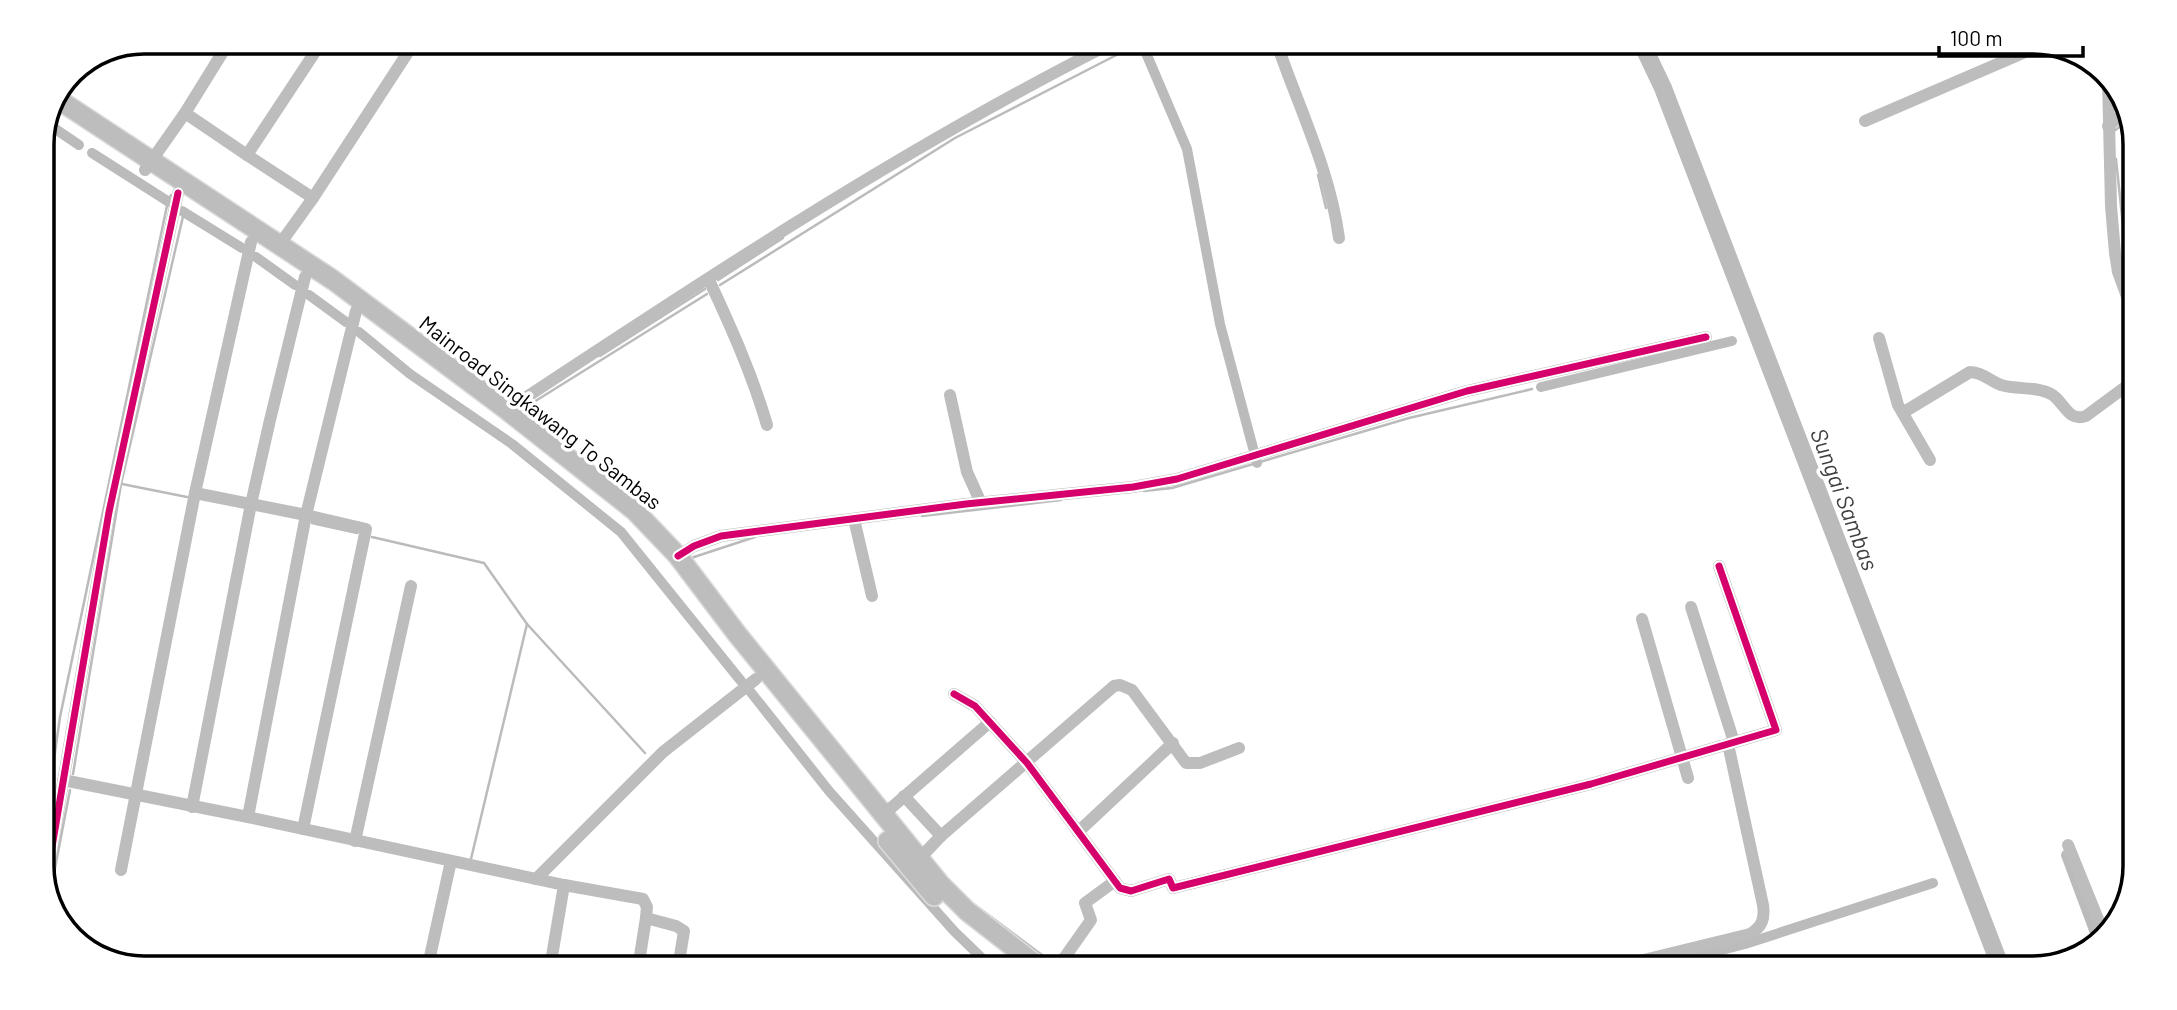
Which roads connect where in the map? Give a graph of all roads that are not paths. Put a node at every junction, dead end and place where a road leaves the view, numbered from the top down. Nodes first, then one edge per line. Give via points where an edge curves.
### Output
1 (222, 54) edge
2 (314, 54) edge
3 (407, 54) edge
4 (1091, 54) edge
5 (1281, 54) edge
6 (2021, 54) edge
7 (2108, 94) edge
8 (65, 104) edge
9 (185, 113) junction
10 (60, 115) edge
11 (2119, 118) edge
12 (1865, 121) dead end
13 (2108, 126) junction
14 (247, 155) junction
15 (148, 165) junction
16 (178, 193) junction
17 (313, 198) junction
18 (1339, 238) dead end
19 (251, 242) junction
20 (280, 244) junction
21 (305, 277) junction
22 (709, 280) junction
23 (2123, 284) edge
24 (356, 311) junction
25 (1706, 337) dead end
26 (1879, 338) dead end
27 (2123, 389) edge
28 (950, 395) dead end
29 (508, 410) junction
30 (1904, 412) junction
31 (767, 425) dead end
32 (550, 451) junction
33 (1930, 460) dead end
34 (195, 493) junction
35 (981, 503) junction
36 (251, 504) junction
37 (306, 515) junction
38 (854, 519) junction
39 (678, 556) junction
40 (1719, 566) dead end
41 (411, 586) dead end
42 (872, 596) dead end
43 (1691, 607) dead end
44 (1642, 619) dead end
45 (757, 679) junction
46 (954, 694) dead end
47 (796, 717) junction
48 (990, 722) junction
49 (1172, 743) junction
50 (1731, 743) junction
51 (1239, 748) dead end
52 (1682, 757) junction
53 (1027, 763) junction
54 (1688, 778) dead end
55 (63, 780) junction
56 (136, 796) junction
57 (904, 796) junction
58 (192, 807) junction
59 (883, 815) junction
60 (248, 817) junction
61 (303, 829) junction
62 (1078, 832) junction
63 (54, 834) edge
64 (942, 836) junction
65 (355, 841) junction
66 (2068, 845) dead end
67 (920, 858) junction
68 (451, 861) junction
69 (121, 870) dead end
70 (537, 879) junction
71 (1115, 881) junction
72 (564, 885) junction
73 (646, 918) junction
74 (2100, 924) edge
75 (430, 956) edge
76 (552, 956) edge
77 (640, 956) edge
78 (680, 956) edge
79 (1005, 956) edge
80 (1025, 956) edge
81 (1066, 956) edge
82 (1659, 956) edge

1 - 9 street
2 - 14 street
3 - 17 street
4 - 22 street via 881,170
5 - 18 street via 1318,150
6 - 12 street
7 - 13 street
8 - 15 highway, Mainroad Singkawang To Sambas
9 - 14 street
9 - 15 street
10 - 15 highway, Mainroad Singkawang To Sambas
11 - 13 street
13 - 23 street via 2115,253
14 - 17 street
15 - 16 highway, Mainroad Singkawang To Sambas
15 - 20 highway, Mainroad Singkawang To Sambas
16 - 19 highway, Mainroad Singkawang To Sambas
16 - 55 street via 109,512
17 - 20 street
19 - 21 highway, Mainroad Singkawang To Sambas
19 - 34 street
20 - 29 highway, Mainroad Singkawang To Sambas
21 - 24 highway, Mainroad Singkawang To Sambas
21 - 36 street
22 - 29 street
22 - 31 street
24 - 32 highway, Mainroad Singkawang To Sambas
24 - 37 street
25 - 35 street via 1467,391 1177,479
26 - 30 street
27 - 30 street via 2078,418 2048,392 2001,385 1970,372
28 - 35 street via 967,471
29 - 32 highway, Mainroad Singkawang To Sambas
30 - 33 street
32 - 39 highway, Mainroad Singkawang To Sambas via 634,510
32 - 45 highway, Mainroad Singkawang To Sambas via 643,535
34 - 36 street
34 - 56 street
35 - 38 street
36 - 37 street
36 - 58 street
37 - 60 street
37 - 61 street via 366,529
38 - 39 street via 721,536
38 - 42 street
39 - 47 highway, Mainroad Singkawang To Sambas
40 - 50 street via 1776,730
41 - 65 street
43 - 50 street
44 - 52 street
45 - 47 highway, Mainroad Singkawang To Sambas
45 - 70 street via 663,751
46 - 48 street
47 - 59 highway, Mainroad Singkawang To Sambas
47 - 79 highway, Mainroad Singkawang To Sambas via 927,887
48 - 53 street
48 - 57 street
49 - 51 street via 1189,764
49 - 53 street via 1132,690 1120,685 1105,693
49 - 62 street
50 - 52 street
50 - 82 street via 1763,921 1750,933
52 - 54 street
52 - 71 street via 1173,888 1169,879 1131,891
53 - 62 street
53 - 64 street
55 - 56 street
55 - 63 street
56 - 58 street
56 - 69 street
57 - 59 street
57 - 64 street
58 - 60 street
59 - 67 highway, Mainroad Singkawang To Sambas
60 - 61 street
61 - 65 street
62 - 71 street
64 - 67 street
65 - 68 street
66 - 74 street
67 - 80 highway, Mainroad Singkawang To Sambas via 967,911
68 - 70 street
68 - 75 street
70 - 72 street
71 - 81 street via 1085,903 1091,920
72 - 73 street via 643,899
72 - 76 street
73 - 77 street
73 - 78 street via 682,928

